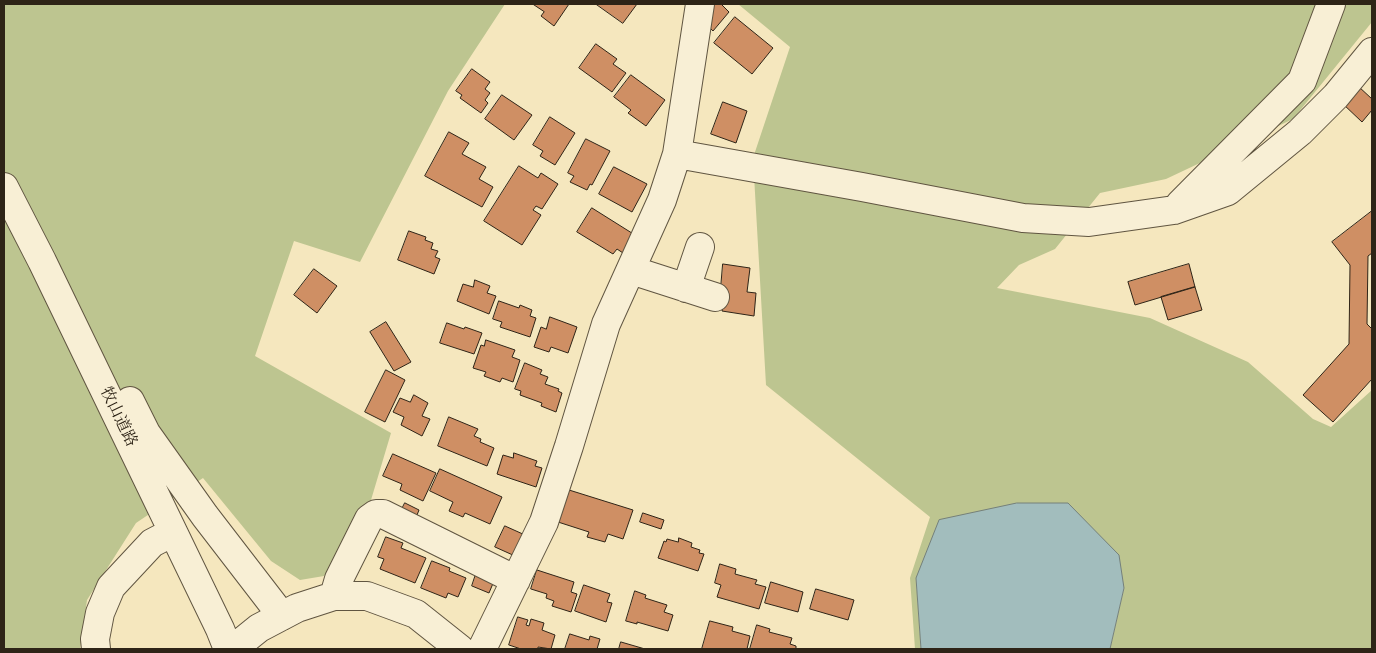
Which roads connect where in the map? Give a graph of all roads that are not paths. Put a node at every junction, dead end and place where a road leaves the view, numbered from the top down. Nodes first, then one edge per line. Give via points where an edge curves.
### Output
1 (700, 4) edge
2 (1332, 4) edge
3 (1370, 58) edge
4 (677, 154) junction
5 (4, 187) edge
6 (1174, 210) junction
7 (700, 246) dead end
8 (42, 261) junction
9 (631, 270) junction
10 (686, 288) junction
11 (715, 297) dead end
12 (173, 532) junction
13 (516, 580) junction
14 (334, 596) junction
15 (296, 616) junction
16 (227, 642) edge
17 (96, 649) edge
18 (460, 649) edge
19 (482, 649) edge

1 - 4 street
2 - 6 street via 1302,81
3 - 6 street via 1300,132 1228,190
4 - 6 street via 1022,218 1089,222
4 - 9 street via 662,200
5 - 8 street, 牧山道路
7 - 10 street
8 - 12 street, 牧山道路
8 - 15 street via 83,306 146,433 205,516
9 - 10 street
9 - 13 street via 606,324 544,522
10 - 11 street
12 - 16 street, 牧山道路
12 - 17 street via 152,543 110,587 100,613
13 - 14 street via 383,514 376,514 369,519 338,579
13 - 19 street
14 - 15 street
14 - 18 street via 366,596 416,614
15 - 16 street

